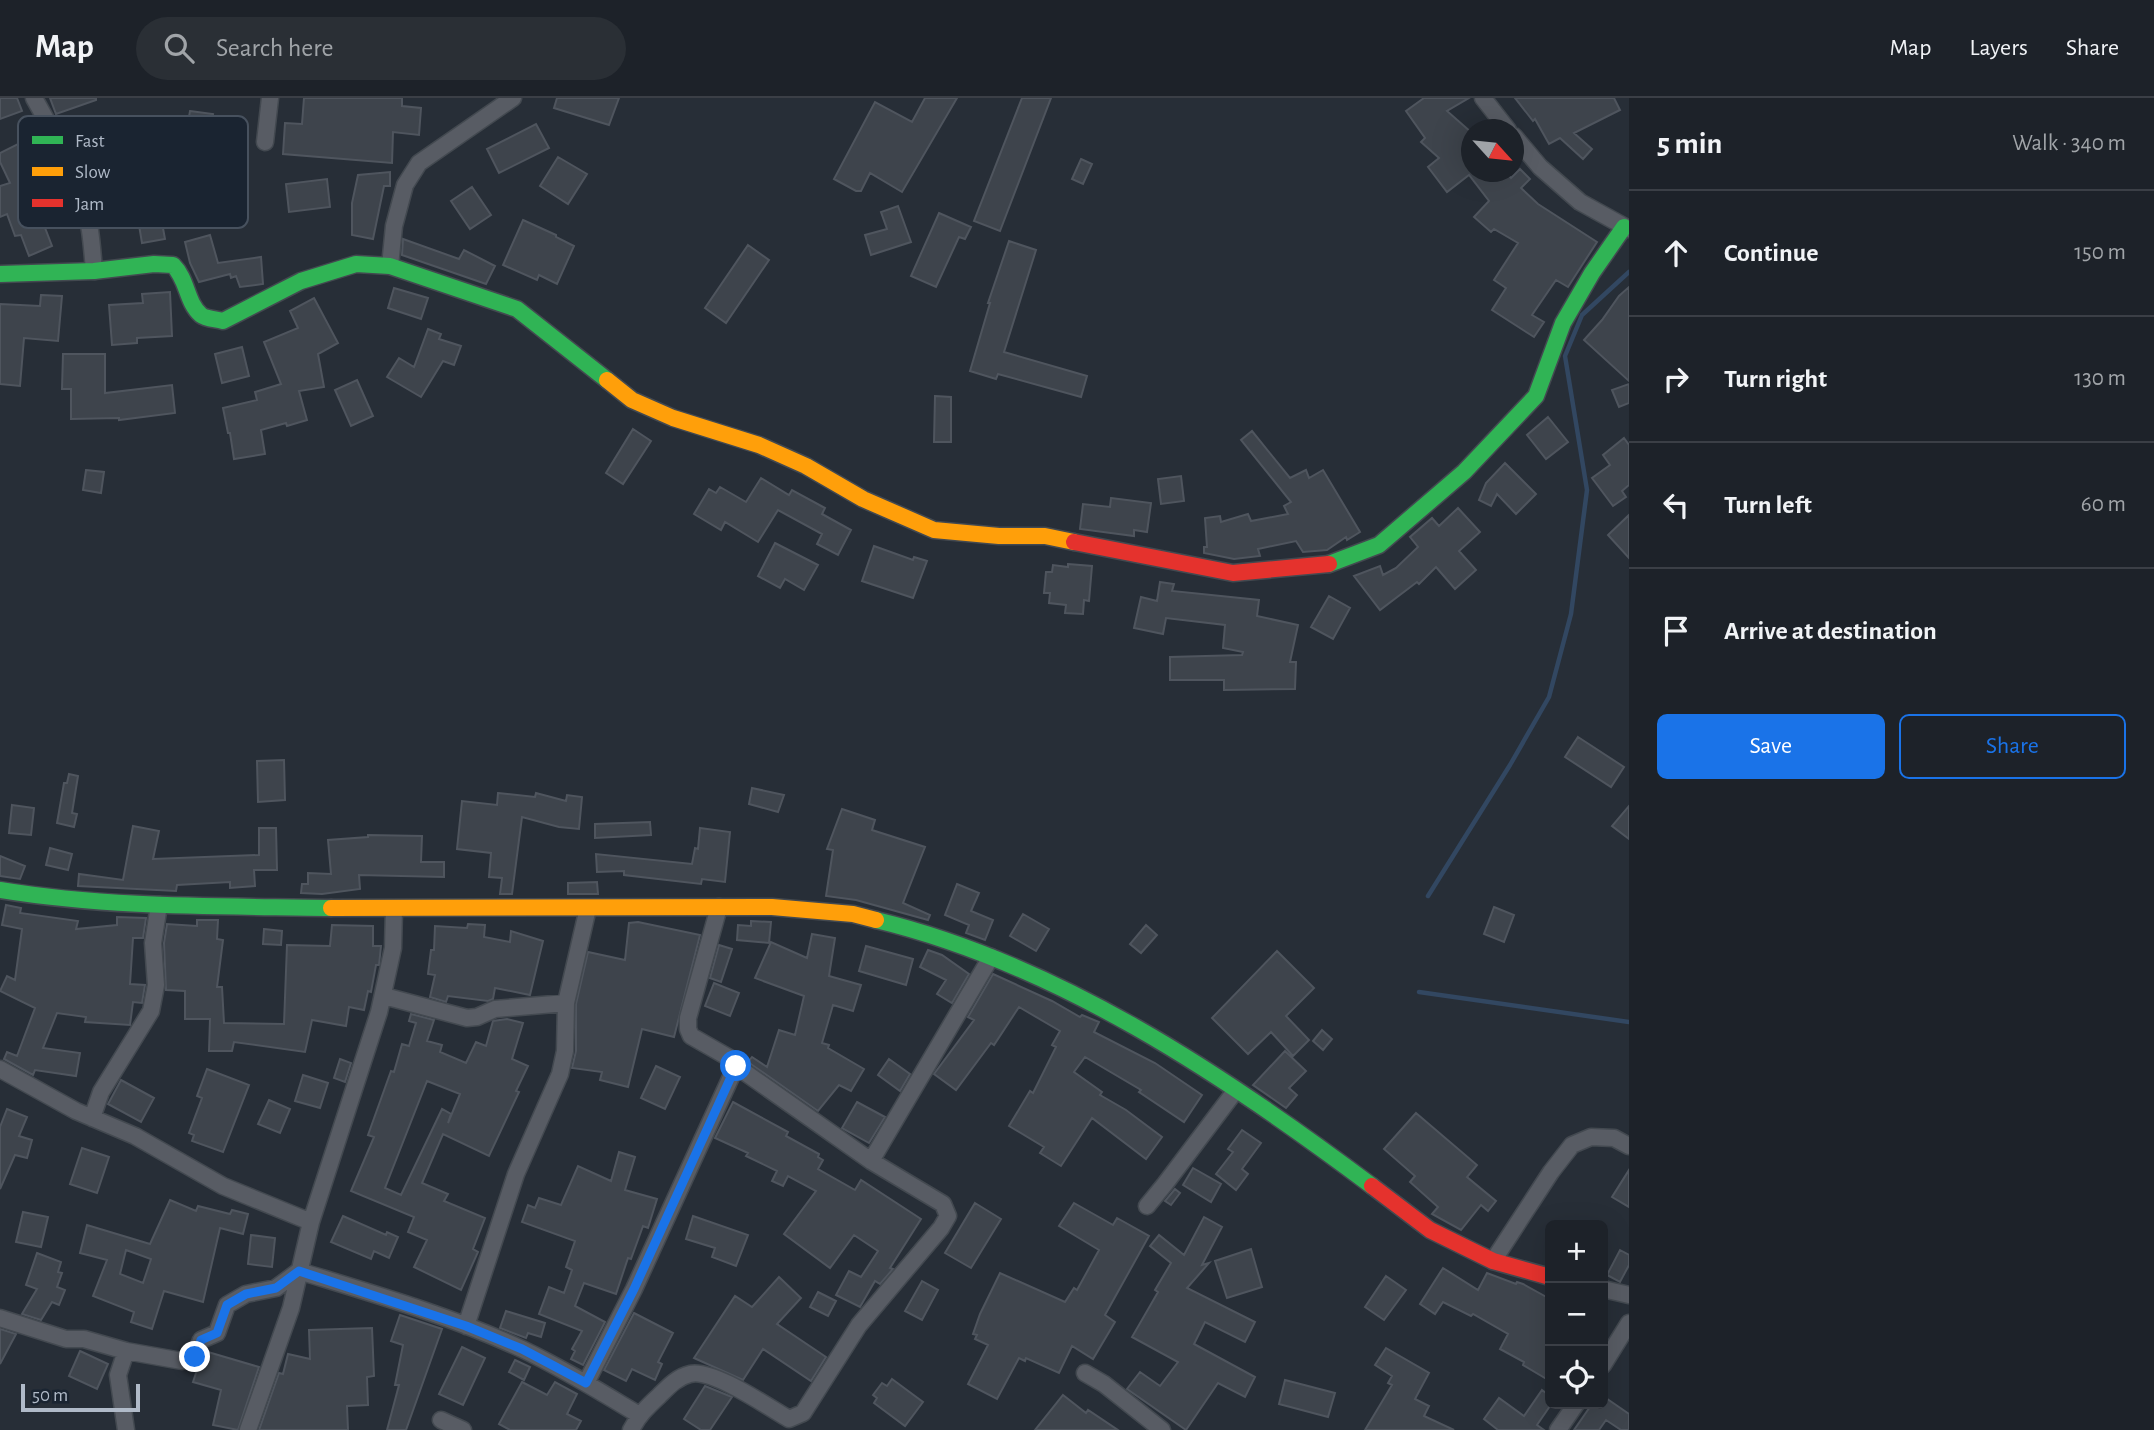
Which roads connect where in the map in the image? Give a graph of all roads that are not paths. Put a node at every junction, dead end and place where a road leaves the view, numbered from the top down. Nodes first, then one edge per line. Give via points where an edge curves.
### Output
1 (34, 98) edge
2 (270, 98) edge
3 (513, 98) edge
4 (1483, 98) edge
5 (45, 116) edge
6 (1499, 119) edge
7 (265, 142) dead end
8 (1524, 148) edge
9 (89, 228) edge
10 (1627, 228) edge
11 (390, 266) junction
12 (94, 271) junction
13 (0, 274) edge
14 (1, 892) edge
15 (159, 905) junction
16 (719, 907) junction
17 (589, 908) junction
18 (394, 909) junction
19 (991, 957) junction
20 (384, 996) junction
21 (566, 1003) junction
22 (736, 1066) junction
23 (0, 1069) edge
24 (1236, 1090) junction
25 (92, 1118) junction
26 (1629, 1146) edge
27 (871, 1161) junction
28 (1147, 1206) dead end
29 (311, 1222) junction
30 (1493, 1261) junction
31 (299, 1271) junction
32 (1545, 1277) edge
33 (1608, 1290) edge
34 (1629, 1295) edge
35 (0, 1318) edge
36 (1629, 1323) edge
37 (466, 1326) junction
38 (1617, 1345) junction
39 (126, 1351) junction
40 (1629, 1357) edge
41 (1608, 1358) edge
42 (1085, 1373) dead end
43 (586, 1383) junction
44 (1573, 1409) edge
45 (441, 1420) dead end
46 (635, 1422) edge
47 (126, 1430) edge
48 (248, 1430) edge
49 (463, 1430) edge
50 (1162, 1430) edge
51 (1558, 1430) edge

1 - 5 street
2 - 7 street
3 - 11 street via 419,163 405,185
4 - 6 street
8 - 10 street via 1580,202
9 - 12 street
10 - 11 street via 1592,273 1563,323 1536,396 1464,472 1379,545 1335,563 1233,573 1045,536 934,530 863,499 806,466 632,401 517,309
11 - 12 street via 356,264 301,281 223,321 202,316 173,265
12 - 13 street
14 - 15 street
15 - 18 street
15 - 25 street via 151,1011 101,1092
16 - 17 street
16 - 19 street via 853,914
16 - 22 street via 688,1029 691,1036
17 - 18 street
17 - 21 street
18 - 20 street
19 - 24 street via 1114,1014
19 - 27 street
20 - 21 street via 467,1017 495,1009
20 - 29 street
21 - 37 street via 560,1074 516,1174
22 - 27 street
22 - 43 street
23 - 25 street
24 - 28 street
24 - 30 street via 1430,1230
25 - 29 street via 135,1136 223,1186
26 - 30 street via 1614,1138 1591,1137 1572,1145
27 - 46 street via 943,1204 948,1216 859,1325 803,1413 789,1419 738,1389 692,1373 675,1380
29 - 31 street
30 - 32 street
31 - 37 street
31 - 39 street via 276,1288 246,1294 227,1305 217,1333 201,1340 195,1357 182,1361
31 - 48 street via 291,1308
33 - 34 street
35 - 39 street via 65,1339 84,1339
36 - 38 street
37 - 43 street
38 - 40 street
38 - 41 street
39 - 47 street via 118,1375
42 - 50 street
43 - 46 street
44 - 51 street
45 - 49 street

